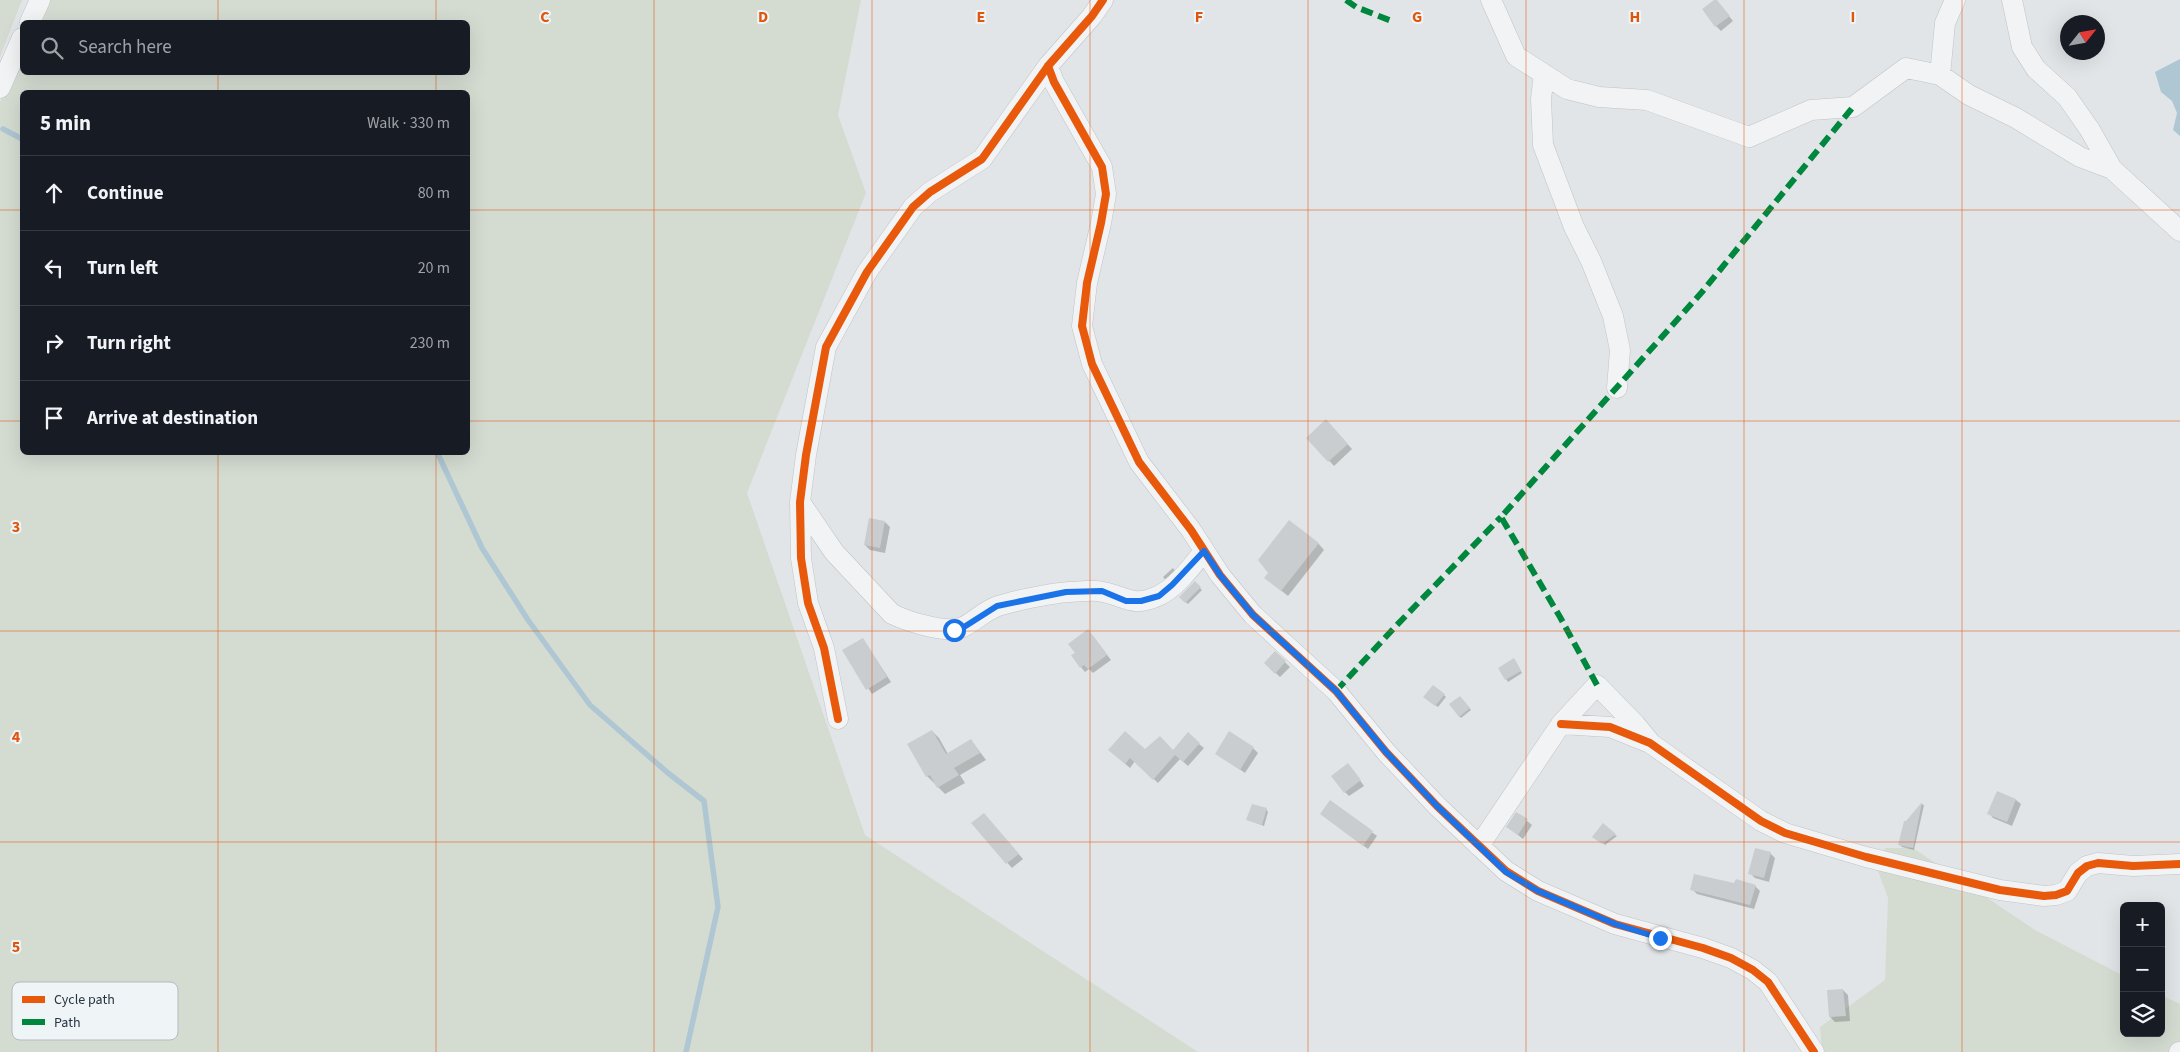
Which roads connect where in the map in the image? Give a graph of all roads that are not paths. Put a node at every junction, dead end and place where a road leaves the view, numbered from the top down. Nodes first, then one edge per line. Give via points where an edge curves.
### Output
1 (40, 0) edge
2 (1103, 0) edge
3 (1490, 0) edge
4 (1955, 0) edge
5 (2012, 0) edge
6 (31, 20) edge
7 (20, 43) edge
8 (1048, 66) junction
9 (1544, 74) junction
10 (1940, 74) junction
11 (0, 88) edge
12 (2112, 168) junction
13 (2180, 231) edge
14 (1617, 388) dead end
15 (800, 502) junction
16 (1204, 551) junction
17 (838, 718) dead end
18 (1560, 724) junction
19 (1650, 743) junction
20 (1479, 846) junction
21 (2180, 864) edge
22 (1814, 1052) edge

1 - 6 street
2 - 8 street
3 - 9 street via 1516,56
4 - 10 street via 1946,23
5 - 12 street via 2022,47 2036,69 2067,97
7 - 11 street
8 - 15 street via 982,159 930,192 913,207 867,272 826,347
8 - 16 street via 1102,167 1106,194 1087,283 1082,326 1092,364 1139,462
9 - 10 street via 1566,89 1599,97 1647,100 1749,136 1811,110 1853,106 1906,68
9 - 14 street via 1541,99 1543,145 1613,316 1620,350
10 - 12 street via 1969,95 2016,118 2080,157
12 - 13 street
15 - 16 street via 834,552 892,614 942,629 964,627 997,606 1066,592 1102,591 1126,601 1159,596
15 - 17 street via 800,558 808,603 824,648
16 - 20 street via 1253,615 1336,691 1386,752
18 - 19 street via 1610,727
18 - 19 street via 1596,685
18 - 20 street
19 - 21 street via 1761,821 1785,833 1866,858 2000,890 2056,895 2067,891 2078,873 2087,866 2098,863 2133,866
20 - 22 street via 1506,872 1538,891 1615,924 1703,948 1753,970 1768,982

